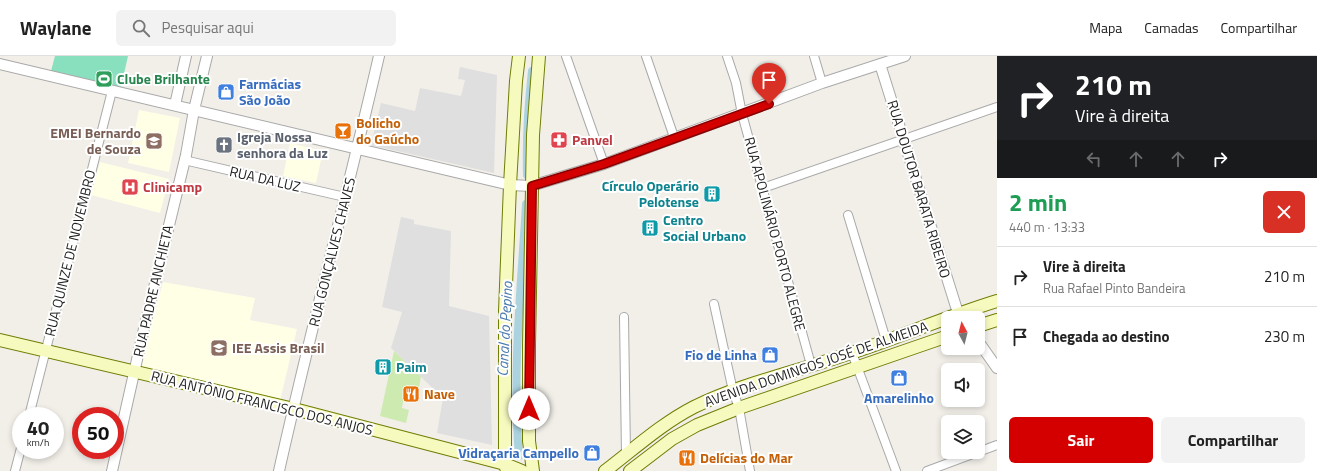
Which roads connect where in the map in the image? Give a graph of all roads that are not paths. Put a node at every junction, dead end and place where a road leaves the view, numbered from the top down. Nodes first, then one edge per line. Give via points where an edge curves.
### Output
1 (186, 56) edge
2 (207, 56) edge
3 (379, 56) edge
4 (519, 56) edge
5 (539, 56) edge
6 (566, 56) edge
7 (646, 56) edge
8 (727, 56) edge
9 (814, 56) edge
10 (902, 56) edge
11 (0, 64) edge
12 (880, 64) junction
13 (822, 83) junction
14 (112, 91) junction
15 (175, 105) junction
16 (997, 107) edge
17 (194, 110) junction
18 (742, 114) junction
19 (674, 137) junction
20 (903, 141) junction
21 (358, 149) junction
22 (184, 160) junction
23 (604, 164) junction
24 (510, 185) junction
25 (532, 186) junction
26 (762, 188) junction
27 (345, 197) junction
28 (848, 215) dead end
29 (997, 301) edge
30 (714, 304) dead end
31 (957, 311) edge
32 (972, 311) edge
33 (624, 317) dead end
34 (997, 320) edge
35 (941, 322) edge
36 (985, 324) edge
37 (941, 338) edge
38 (0, 340) edge
39 (886, 340) junction
40 (45, 351) junction
41 (985, 351) edge
42 (852, 353) junction
43 (810, 366) junction
44 (858, 368) junction
45 (997, 368) edge
46 (134, 372) junction
47 (733, 391) junction
48 (31, 407) edge
49 (739, 408) junction
50 (294, 409) junction
51 (997, 445) edge
52 (626, 455) junction
53 (18, 459) edge
54 (504, 469) edge
55 (15, 471) edge
56 (112, 471) edge
57 (280, 471) edge
58 (522, 471) edge
59 (534, 471) edge
60 (605, 471) edge
61 (630, 471) edge
62 (750, 471) edge
63 (896, 471) edge
64 (928, 471) edge

1 - 15 street
2 - 17 street, RUA PADRE ANCHIETA
3 - 21 street, RUA GONÇALVES CHAVES
4 - 24 main road
5 - 25 main road
6 - 23 street
7 - 19 street
8 - 18 street, RUA APOLINÁRIO PORTO ALEGRE
9 - 13 street
10 - 12 street
11 - 14 street
12 - 13 street
12 - 20 street, RUA DOUTOR BARATA RIBEIRO
13 - 18 street
14 - 15 street
14 - 40 street, RUA QUINZE DE NOVEMBRO
15 - 17 street
16 - 20 street
17 - 21 street
17 - 22 street, RUA PADRE ANCHIETA
18 - 19 street
18 - 26 street, RUA APOLINÁRIO PORTO ALEGRE
19 - 23 street
20 - 26 street
20 - 31 street, RUA DOUTOR BARATA RIBEIRO
21 - 24 street
21 - 27 street, RUA GONÇALVES CHAVES
22 - 27 street, RUA DA LUZ
22 - 46 street, RUA PADRE ANCHIETA
23 - 25 street
24 - 25 street
24 - 54 main road via 504,324
25 - 59 main road via 529,441
26 - 43 street, RUA APOLINÁRIO PORTO ALEGRE
27 - 50 street, RUA GONÇALVES CHAVES
28 - 39 street
29 - 32 main road, AVENIDA DOMINGOS JOSÉ DE ALMEIDA
30 - 47 street
33 - 52 street
34 - 36 main road
35 - 39 main road, AVENIDA DOMINGOS JOSÉ DE ALMEIDA
37 - 44 main road, AVENIDA DOMINGOS JOSÉ DE ALMEIDA
38 - 40 main road, RUA ANTÔNIO FRANCISCO DOS ANJOS
39 - 42 main road, AVENIDA DOMINGOS JOSÉ DE ALMEIDA
40 - 46 main road, RUA ANTÔNIO FRANCISCO DOS ANJOS
40 - 48 street, RUA QUINZE DE NOVEMBRO
41 - 45 street
42 - 43 main road, AVENIDA DOMINGOS JOSÉ DE ALMEIDA
42 - 44 street
43 - 47 main road, AVENIDA DOMINGOS JOSÉ DE ALMEIDA
44 - 49 main road, AVENIDA DOMINGOS JOSÉ DE ALMEIDA
44 - 63 street
46 - 50 main road, RUA ANTÔNIO FRANCISCO DOS ANJOS
46 - 56 street, RUA PADRE ANCHIETA
47 - 49 street
47 - 52 main road, AVENIDA DOMINGOS JOSÉ DE ALMEIDA via 674,418
49 - 61 main road, AVENIDA DOMINGOS JOSÉ DE ALMEIDA via 697,425 672,439
49 - 62 street
50 - 54 main road, RUA ANTÔNIO FRANCISCO DOS ANJOS
50 - 57 street, RUA GONÇALVES CHAVES
51 - 64 street
52 - 60 main road, AVENIDA DOMINGOS JOSÉ DE ALMEIDA
53 - 55 street
54 - 58 main road, RUA ANTÔNIO FRANCISCO DOS ANJOS

